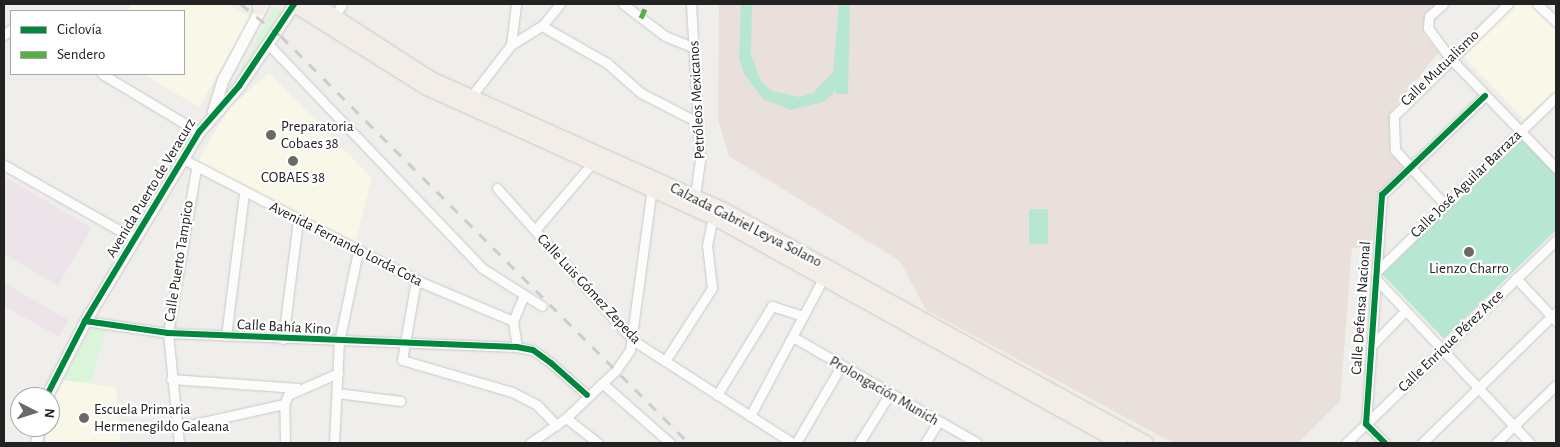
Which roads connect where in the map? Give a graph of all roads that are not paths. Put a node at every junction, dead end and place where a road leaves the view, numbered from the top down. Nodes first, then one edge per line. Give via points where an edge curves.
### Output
1 (293, 4) edge
2 (315, 4) edge
3 (342, 4) edge
4 (516, 4) edge
5 (560, 4) edge
6 (622, 4) edge
7 (691, 4) edge
8 (1443, 4) edge
9 (1508, 4) edge
10 (1537, 4) edge
11 (261, 5) edge
12 (334, 17) junction
13 (1556, 22) edge
14 (542, 26) junction
15 (269, 45) junction
16 (511, 45) junction
17 (694, 48) junction
18 (1450, 58) junction
19 (104, 75) edge
20 (1485, 96) junction
21 (1556, 96) edge
22 (470, 98) junction
23 (212, 112) junction
24 (699, 123) junction
25 (1521, 131) junction
26 (199, 132) junction
27 (183, 160) junction
28 (593, 162) junction
29 (4, 165) edge
30 (1409, 167) junction
31 (1556, 168) edge
32 (196, 170) junction
33 (652, 187) junction
34 (498, 188) dead end
35 (244, 194) junction
36 (696, 196) junction
37 (1446, 205) junction
38 (713, 217) junction
39 (298, 220) junction
40 (535, 230) junction
41 (135, 239) junction
42 (1556, 240) edge
43 (358, 251) junction
44 (826, 273) junction
45 (1376, 276) junction
46 (1516, 278) junction
47 (416, 280) junction
48 (524, 295) junction
49 (542, 306) dead end
50 (1405, 311) junction
51 (803, 316) junction
52 (1555, 317) edge
53 (513, 320) junction
54 (84, 321) junction
55 (168, 333) junction
56 (226, 336) junction
57 (793, 337) junction
58 (283, 339) junction
59 (634, 341) junction
60 (339, 342) junction
61 (402, 346) junction
62 (1371, 346) junction
63 (517, 347) junction
64 (1442, 350) junction
65 (665, 361) junction
66 (841, 366) junction
67 (338, 372) junction
68 (171, 379) junction
69 (602, 383) junction
70 (51, 387) edge
71 (298, 388) junction
72 (1477, 388) junction
73 (1037, 390) junction
74 (1555, 390) edge
75 (337, 393) junction
76 (889, 394) junction
77 (587, 395) junction
78 (717, 395) junction
79 (400, 401) dead end
80 (284, 404) junction
81 (750, 416) junction
82 (566, 418) junction
83 (938, 422) junction
84 (1366, 424) junction
85 (556, 425) junction
86 (1514, 426) junction
87 (176, 428) junction
88 (179, 443) edge
89 (286, 443) edge
90 (334, 443) edge
91 (530, 443) edge
92 (598, 443) edge
93 (670, 443) edge
94 (794, 443) edge
95 (859, 443) edge
96 (925, 443) edge
97 (976, 443) edge
98 (1121, 443) edge
99 (1146, 443) edge
100 (1346, 443) edge
101 (1385, 443) edge
102 (1422, 443) edge
103 (1496, 443) edge
104 (1530, 443) edge

1 - 15 street, Avenida Puerto de Veracurz
1 - 28 main road, Calzada Gabriel Leyva Solano via 427,88
2 - 12 main road, Calzada Gabriel Leyva Solano
3 - 12 street
4 - 16 street
5 - 14 street
6 - 17 street via 665,36
7 - 17 street, Petróleos Mexicanos
8 - 18 street via 1426,24
9 - 18 street, Calle Mutualismo
10 - 13 street
11 - 23 street, Avenida Puerto de Veracurz via 223,78
12 - 22 main road, Calzada Gabriel Leyva Solano via 394,57
14 - 16 street
14 - 24 street via 607,63 652,99
15 - 23 street, Avenida Puerto de Veracurz via 239,86
15 - 48 street via 482,268
16 - 22 street
17 - 24 street, Petróleos Mexicanos
18 - 20 street
18 - 30 street, Calle Mutualismo via 1394,116 1395,150
19 - 26 street
20 - 25 street
20 - 30 street
21 - 25 street, Calle José Aguilar Barraza
22 - 36 main road, Calzada Gabriel Leyva Solano
23 - 26 street, Avenida Puerto de Veracurz
24 - 36 street, Petróleos Mexicanos
25 - 31 street
25 - 37 street, Calle José Aguilar Barraza
26 - 27 street, Avenida Puerto de Veracurz
27 - 32 street, Avenida Fernando Lorda Cota
27 - 41 street, Avenida Puerto de Veracurz
28 - 33 main road, Calzada Gabriel Leyva Solano
28 - 40 street
29 - 41 street
30 - 37 street, Calle Mutualismo
30 - 45 street, Calle Defensa Nacional via 1382,195
32 - 35 street, Avenida Fernando Lorda Cota
32 - 55 street, Calle Puerto Tampico
33 - 38 main road, Calzada Gabriel Leyva Solano
33 - 59 street
34 - 40 street, Calle Luis Gómez Zepeda
35 - 39 street, Avenida Fernando Lorda Cota
35 - 56 street
36 - 44 main road, Calzada Gabriel Leyva Solano
37 - 45 street, Calle José Aguilar Barraza
38 - 44 main road, Calzada Gabriel Leyva Solano
38 - 65 street via 707,245 712,288
39 - 43 street, Avenida Fernando Lorda Cota
39 - 58 street
40 - 59 street, Calle Luis Gómez Zepeda
41 - 54 street, Avenida Puerto de Veracurz
42 - 46 street, Calle Enrique Pérez Arce
43 - 47 street, Avenida Fernando Lorda Cota
43 - 60 street
44 - 51 street
44 - 73 main road, Calzada Gabriel Leyva Solano
45 - 50 street
45 - 62 street, Calle Defensa Nacional
46 - 52 street
46 - 64 street, Calle Enrique Pérez Arce
47 - 53 street, Avenida Fernando Lorda Cota
47 - 61 street
48 - 49 street
48 - 53 street
50 - 62 street, Calle Defensa Nacional
50 - 64 street
51 - 57 street
51 - 78 street via 772,306
52 - 72 street
53 - 63 street
54 - 55 street, Calle Bahía Kino
54 - 70 street, Avenida Puerto de Veracurz
55 - 56 street, Calle Bahía Kino
55 - 68 street, Calle Puerto Tampico
56 - 58 street, Calle Bahía Kino
57 - 66 street, Prolongación Munich
57 - 81 street
58 - 60 street, Calle Bahía Kino
59 - 65 street, Calle Luis Gómez Zepeda
59 - 69 street via 624,359
60 - 61 street, Calle Bahía Kino
60 - 67 street
61 - 63 street, Calle Bahía Kino
61 - 85 street via 404,362 512,392
62 - 84 street, Calle Defensa Nacional
63 - 77 street, Calle Bahía Kino via 545,358
64 - 72 street
64 - 84 street, Calle Enrique Pérez Arce
65 - 78 street, Calle Luis Gómez Zepeda
66 - 76 street, Prolongación Munich
66 - 94 street
67 - 71 street
67 - 75 street
68 - 71 street
68 - 87 street, Calle Puerto Tampico
69 - 77 street
69 - 93 street
71 - 80 street
72 - 86 street
72 - 102 street
73 - 98 main road, Calzada Gabriel Leyva Solano
73 - 99 main road, Calzada Gabriel Leyva Solano
74 - 86 street
75 - 79 street
75 - 90 street
76 - 83 street, Prolongación Munich
76 - 95 street
77 - 82 street
78 - 81 street, Calle Luis Gómez Zepeda
80 - 87 street
80 - 89 street
81 - 94 street, Calle Luis Gómez Zepeda
82 - 85 street
82 - 92 street
83 - 96 street
83 - 97 street, Prolongación Munich
84 - 100 street, Calle Enrique Pérez Arce
84 - 101 street
85 - 91 street
86 - 103 street
86 - 104 street
87 - 88 street, Calle Puerto Tampico

